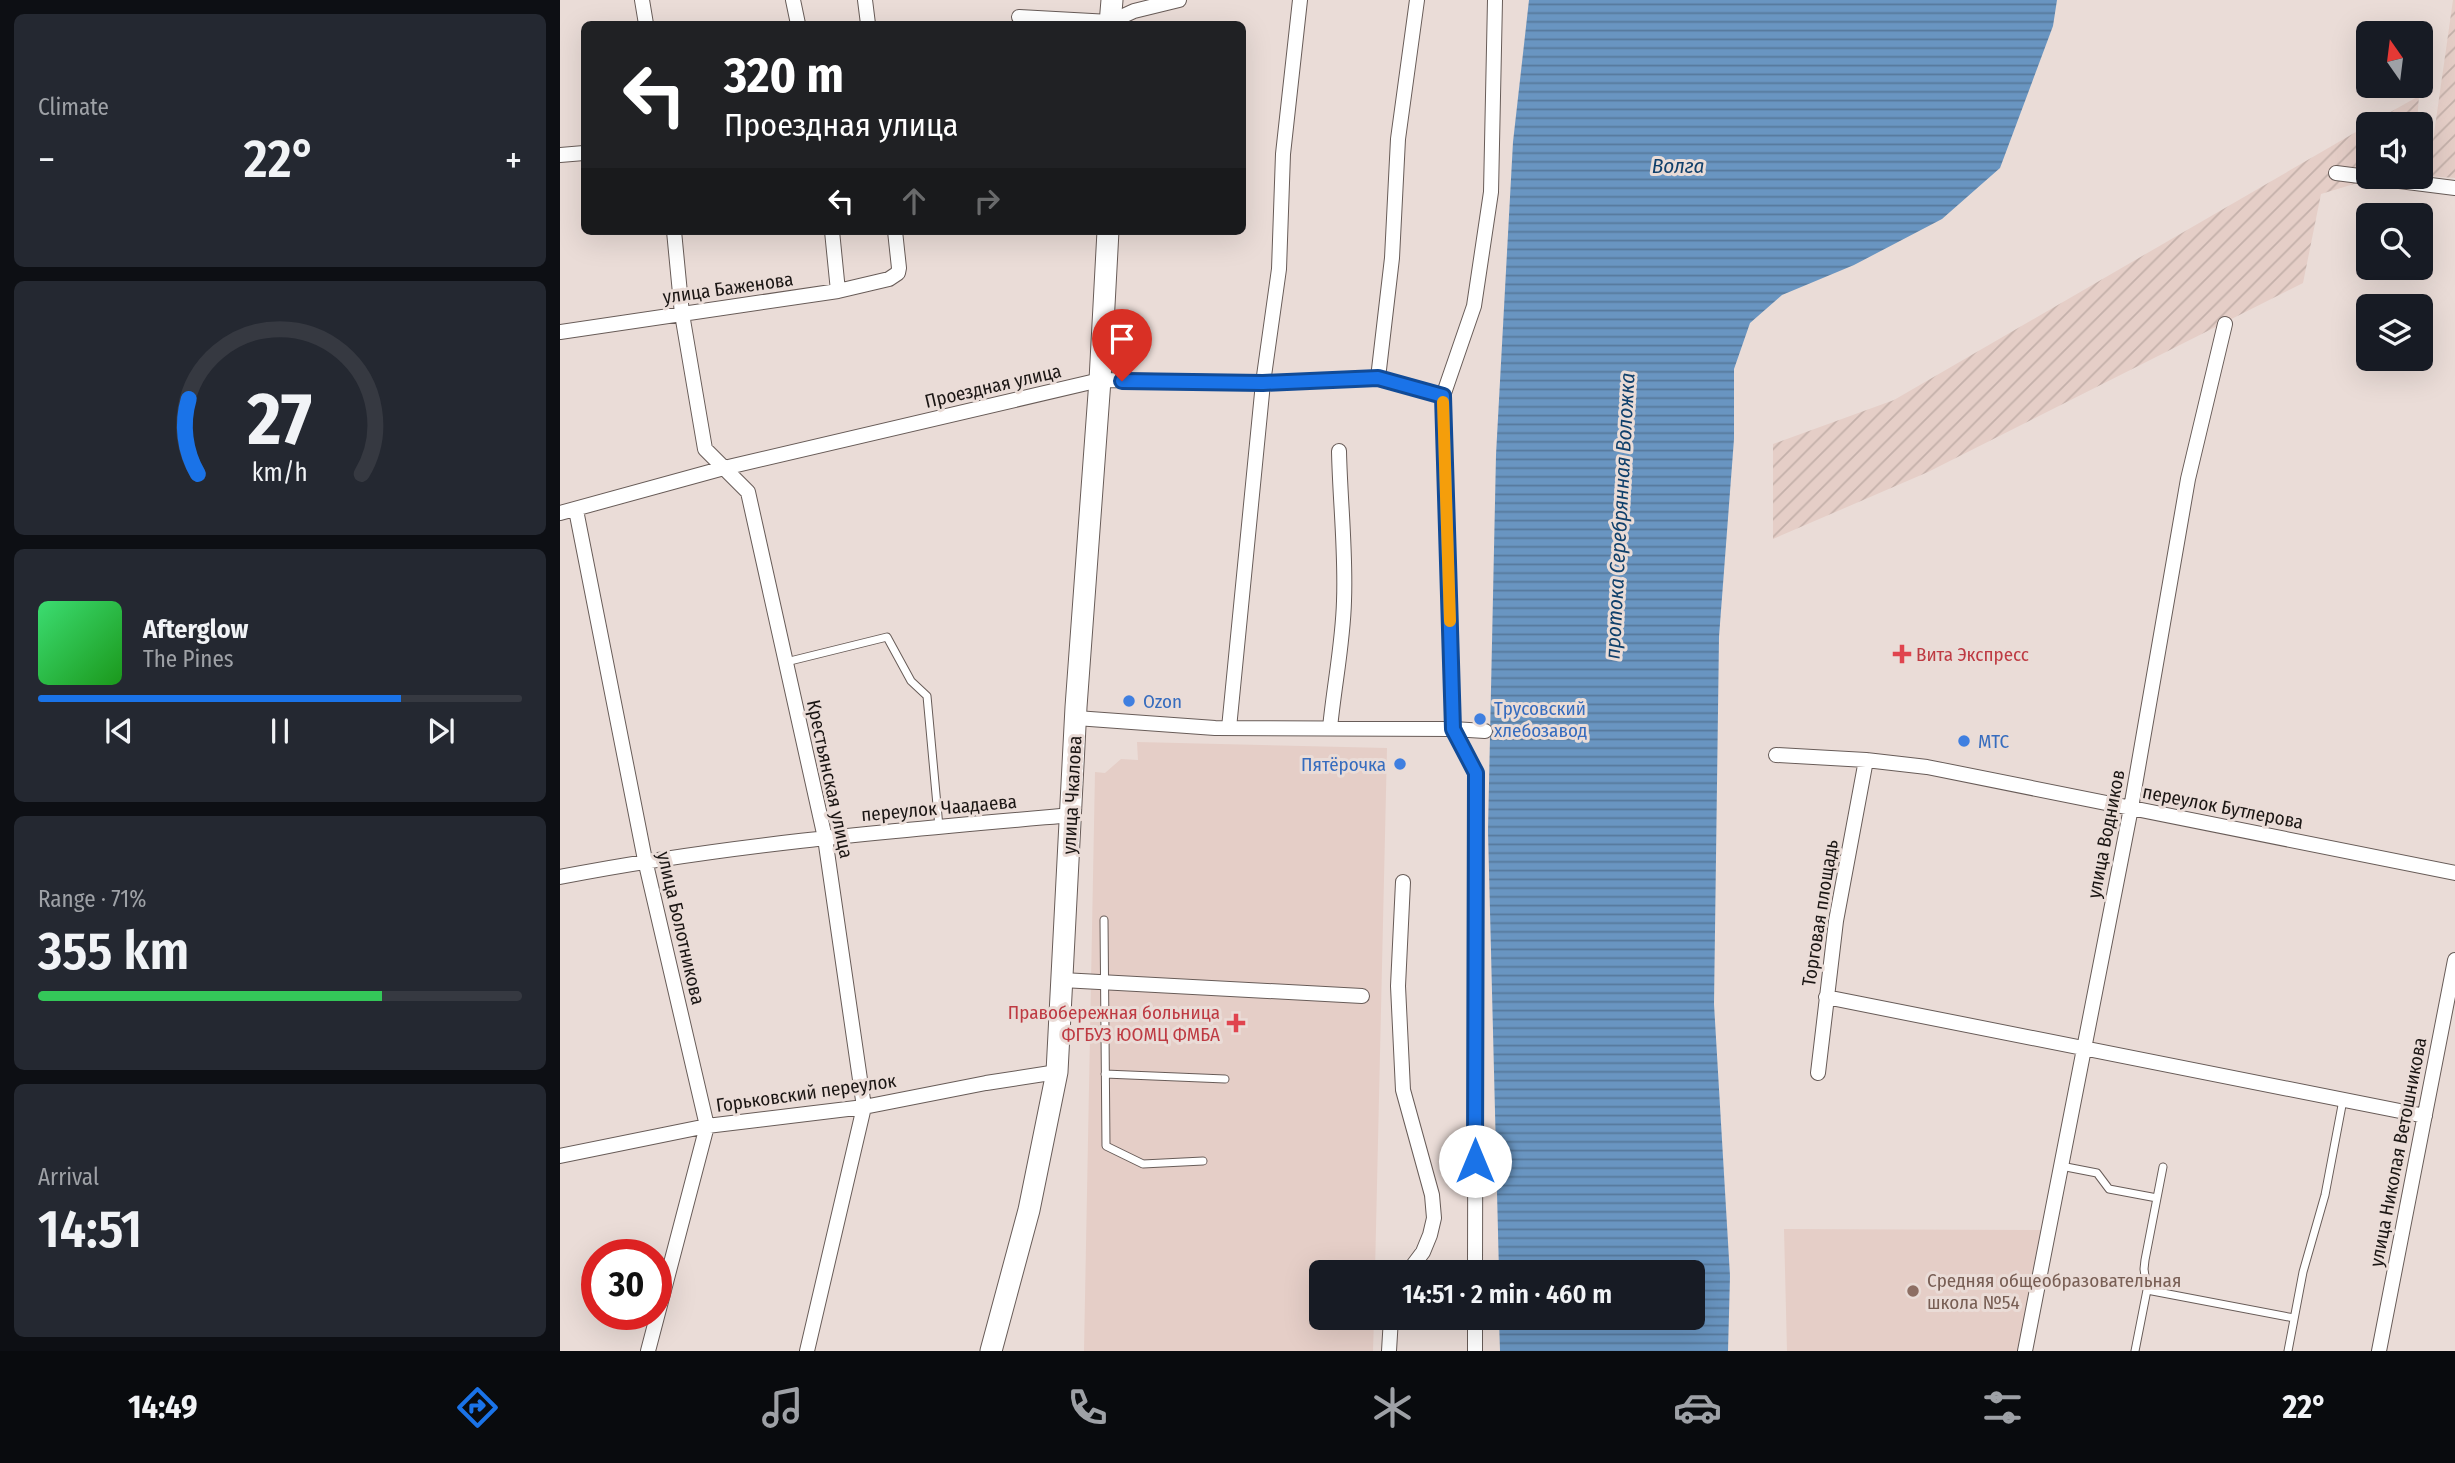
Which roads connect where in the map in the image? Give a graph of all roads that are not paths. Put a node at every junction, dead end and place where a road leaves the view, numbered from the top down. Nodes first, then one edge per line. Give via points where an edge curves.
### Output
1 (642, 0) edge
2 (793, 0) edge
3 (865, 0) edge
4 (1112, 0) edge
5 (1179, 0) edge
6 (1300, 0) edge
7 (1417, 0) edge
8 (1495, 0) edge
9 (1019, 17) dead end
10 (646, 21) edge
11 (797, 21) edge
12 (867, 21) edge
13 (1080, 21) edge
14 (1110, 21) edge
15 (1114, 21) edge
16 (581, 153) edge
17 (560, 155) edge
18 (2336, 173) dead end
19 (2455, 188) edge
20 (674, 235) edge
21 (832, 235) edge
22 (896, 235) edge
23 (1108, 235) edge
24 (838, 291) junction
25 (682, 314) junction
26 (2225, 324) dead end
27 (560, 332) edge
28 (1378, 378) junction
29 (1100, 380) junction
30 (1263, 383) junction
31 (1443, 396) junction
32 (1339, 451) dead end
33 (724, 468) junction
34 (576, 510) junction
35 (560, 513) edge
36 (786, 662) junction
37 (1076, 718) junction
38 (1229, 728) junction
39 (1330, 729) junction
40 (1453, 729) junction
41 (1486, 731) dead end
42 (1776, 755) dead end
43 (1866, 760) junction
44 (2131, 808) junction
45 (1072, 815) junction
46 (939, 827) junction
47 (825, 838) junction
48 (645, 860) junction
49 (2455, 873) edge
50 (560, 877) edge
51 (1403, 882) dead end
52 (1104, 920) dead end
53 (2455, 960) edge
54 (1062, 980) junction
55 (1104, 981) junction
56 (1362, 996) dead end
57 (1826, 998) junction
58 (2084, 1049) junction
59 (1057, 1072) junction
60 (1818, 1073) dead end
61 (1105, 1074) junction
62 (1225, 1079) dead end
63 (2343, 1100) junction
64 (864, 1107) junction
65 (2425, 1116) junction
66 (707, 1126) junction
67 (560, 1156) edge
68 (1203, 1161) dead end
69 (2061, 1166) junction
70 (2163, 1167) dead end
71 (2157, 1198) junction
72 (1417, 1260) edge
73 (1475, 1260) edge
74 (2147, 1290) junction
75 (2294, 1318) junction
76 (1390, 1330) edge
77 (1475, 1330) edge
78 (2138, 1350) edge
79 (648, 1351) edge
80 (807, 1351) edge
81 (991, 1351) edge
82 (1389, 1351) edge
83 (1475, 1351) edge
84 (2025, 1351) edge
85 (2288, 1351) edge
86 (2379, 1351) edge

1 - 10 street
2 - 11 street
3 - 12 street
4 - 14 main road
5 - 15 street
6 - 30 street via 1283,154 1279,269
7 - 28 street via 1398,139 1392,258
8 - 31 street via 1491,192 1474,306
9 - 13 street
16 - 17 street
18 - 19 street
20 - 25 street, Крестьянская улица
21 - 24 street
22 - 24 street, улица Баженова via 898,273
23 - 29 main road, улица Чкалова
24 - 25 street, улица Баженова
25 - 27 street, улица Баженова
25 - 33 street, Крестьянская улица via 705,449
26 - 44 street, улица Водников via 2188,478
28 - 30 street, Проездная улица
28 - 31 street, Проездная улица
29 - 30 street, Проездная улица
29 - 33 street, Проездная улица
29 - 37 main road, улица Чкалова
30 - 38 street
31 - 40 street
32 - 39 street via 1344,603
33 - 34 street, Проездная улица
33 - 36 street, Крестьянская улица via 748,492
34 - 35 street, Проездная улица
34 - 48 street, улица Болотникова
36 - 46 lane via 887,637 911,681 927,696
36 - 47 street, Крестьянская улица
37 - 38 street
37 - 45 main road, улица Чкалова
38 - 39 street
39 - 40 street
40 - 41 street
40 - 73 street via 1476,773
42 - 43 street, переулок Бутлерова
43 - 44 street, переулок Бутлерова
43 - 57 street, Торговая площадь
44 - 49 street, переулок Бутлерова
44 - 58 street, улица Водников
45 - 46 street, переулок Чаадаева
45 - 54 main road, улица Чкалова
46 - 47 street, переулок Чаадаева
47 - 48 street, переулок Чаадаева
47 - 64 street, Крестьянская улица
48 - 50 street, переулок Чаадаева
48 - 66 street, улица Болотникова
51 - 72 street via 1398,986 1403,1090 1434,1218
52 - 55 lane
53 - 65 street, улица Николая Ветошникова
54 - 55 street
54 - 59 main road, улица Чкалова
55 - 56 street
55 - 61 lane
57 - 58 street
57 - 60 street, Торговая площадь
58 - 63 street
58 - 69 street, улица Водников
59 - 64 street, Горьковский переулок
59 - 81 main road, улица Чкалова via 1029,1210
61 - 62 lane
61 - 68 lane via 1106,1146 1143,1164
63 - 65 street
63 - 75 lane
64 - 66 street, Горьковский переулок
64 - 80 street, Крестьянская улица
65 - 86 street, улица Николая Ветошникова
66 - 67 street, Горьковский переулок
66 - 79 street, улица Болотникова
69 - 71 lane via 2097,1173 2109,1189
69 - 84 street, улица Водников
70 - 71 lane
71 - 74 lane via 2144,1269
74 - 75 lane
74 - 78 lane
75 - 85 lane
76 - 82 street
77 - 83 street

